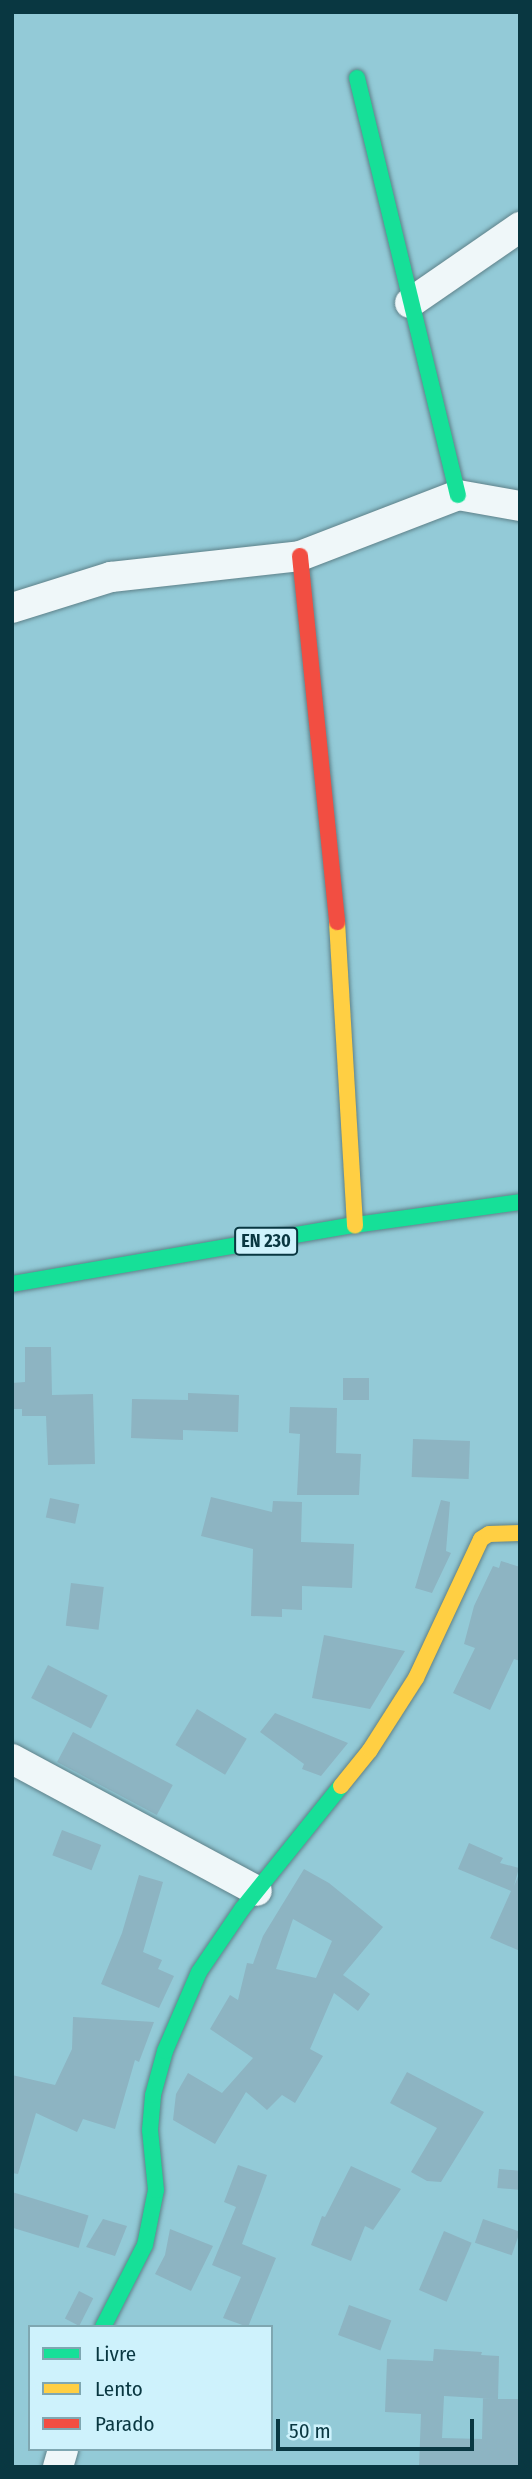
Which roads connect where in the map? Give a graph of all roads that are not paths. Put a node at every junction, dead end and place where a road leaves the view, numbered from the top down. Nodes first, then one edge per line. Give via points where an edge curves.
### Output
1 (357, 78) dead end
2 (520, 227) edge
3 (410, 303) junction
4 (458, 495) junction
5 (520, 506) edge
6 (300, 556) junction
7 (12, 608) edge
8 (520, 1202) edge
9 (355, 1225) junction
10 (12, 1284) edge
11 (520, 1534) edge
12 (12, 1759) edge
13 (257, 1891) junction
14 (104, 2325) edge

1 - 3 street
2 - 3 street
3 - 4 street
4 - 5 street
4 - 6 street
6 - 7 street via 111,577
6 - 9 street via 335,888
8 - 9 street, EN 230
9 - 10 street, EN 230
11 - 13 street via 489,1534 481,1539 416,1678 383,1729
12 - 13 street
13 - 14 street via 199,1972 165,2051 153,2095 150,2130 156,2190 145,2245

